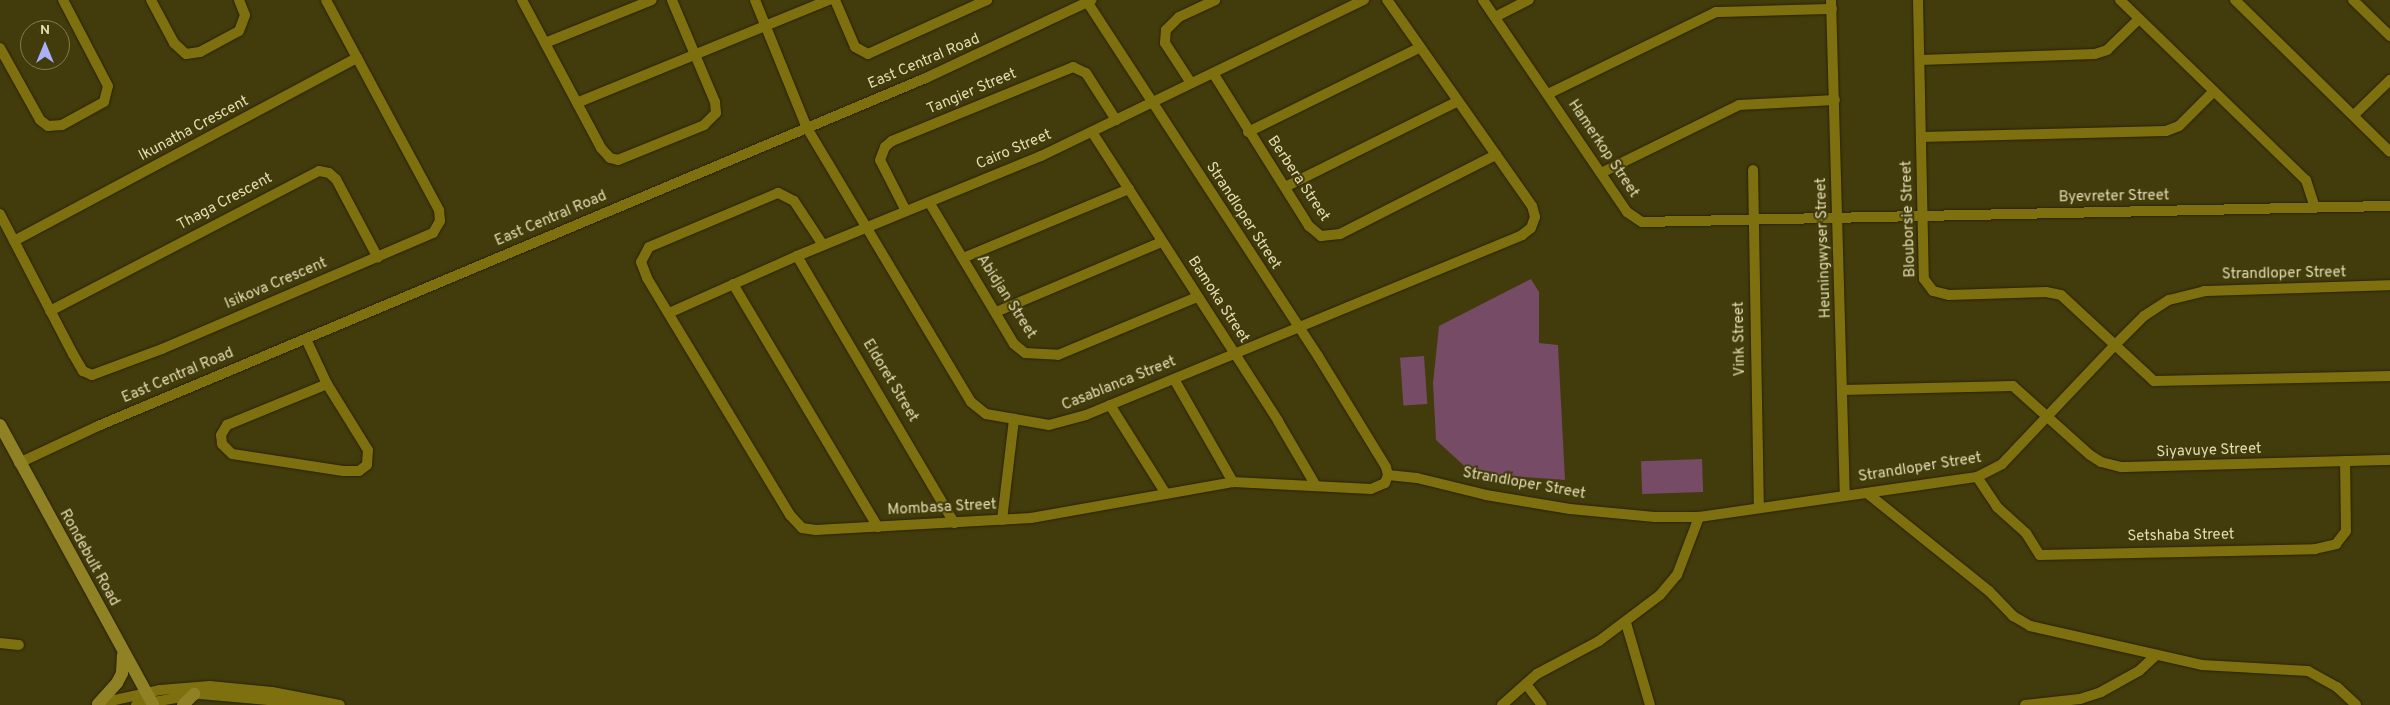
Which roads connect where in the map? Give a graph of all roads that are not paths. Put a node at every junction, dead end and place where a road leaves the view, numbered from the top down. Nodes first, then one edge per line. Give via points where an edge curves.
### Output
1 (63, 0) edge
2 (151, 0) edge
3 (239, 0) edge
4 (326, 0) edge
5 (522, 0) edge
6 (652, 0) edge
7 (672, 0) edge
8 (754, 0) edge
9 (829, 0) edge
10 (835, 0) edge
11 (987, 0) edge
12 (1215, 0) edge
13 (1364, 0) edge
14 (1387, 0) edge
15 (1484, 0) edge
16 (1530, 0) edge
17 (1918, 0) edge
18 (2120, 0) edge
19 (2235, 0) edge
20 (2353, 0) edge
21 (1089, 1) edge
22 (1831, 4) edge
23 (1495, 17) junction
24 (2139, 19) junction
25 (766, 27) junction
26 (2390, 36) edge
27 (545, 43) junction
28 (0, 48) edge
29 (1419, 48) junction
30 (695, 53) junction
31 (358, 58) junction
32 (1920, 60) junction
33 (1213, 73) junction
34 (2390, 80) edge
35 (1191, 83) junction
36 (2214, 91) junction
37 (1548, 94) junction
38 (1835, 100) junction
39 (1458, 101) junction
40 (579, 102) junction
41 (1153, 102) junction
42 (2355, 114) junction
43 (1116, 120) junction
44 (807, 128) junction
45 (1092, 132) junction
46 (1248, 132) junction
47 (1921, 137) junction
48 (2390, 152) edge
49 (1496, 155) junction
50 (1753, 170) dead end
51 (1601, 173) junction
52 (1285, 187) junction
53 (1129, 189) junction
54 (929, 202) junction
55 (2390, 206) edge
56 (2315, 207) junction
57 (906, 212) junction
58 (0, 214) edge
59 (1923, 216) junction
60 (1838, 218) junction
61 (1753, 222) junction
62 (867, 228) junction
63 (14, 241) junction
64 (1162, 242) junction
65 (823, 245) junction
66 (797, 256) junction
67 (378, 258) junction
68 (963, 258) junction
69 (733, 284) junction
70 (2390, 285) edge
71 (1197, 297) junction
72 (50, 311) junction
73 (996, 312) junction
74 (670, 314) junction
75 (1298, 328) junction
76 (306, 339) junction
77 (2115, 344) junction
78 (1234, 354) junction
79 (2390, 376) edge
80 (1174, 379) junction
81 (327, 384) junction
82 (1842, 390) junction
83 (1110, 405) junction
84 (2048, 415) junction
85 (1014, 419) junction
86 (0, 425) edge
87 (2390, 460) edge
88 (2345, 461) junction
89 (19, 463) junction
90 (1388, 474) junction
91 (1977, 477) junction
92 (1233, 482) junction
93 (1316, 486) junction
94 (1867, 493) junction
95 (1166, 494) junction
96 (1845, 495) junction
97 (1759, 508) junction
98 (1699, 517) junction
99 (1002, 520) junction
100 (954, 523) junction
101 (878, 527) junction
102 (1626, 623) junction
103 (0, 643) edge
104 (19, 644) dead end
105 (123, 654) junction
106 (2155, 656) junction
107 (1526, 684) junction
108 (194, 694) junction
109 (150, 700) edge
110 (324, 702) junction
111 (95, 704) edge
112 (136, 705) edge
113 (183, 705) edge
114 (340, 705) edge
115 (1502, 705) edge
116 (1542, 705) edge
117 (1650, 705) edge
118 (2025, 705) edge
119 (2356, 705) edge

1 - 28 street via 108,86 104,102 62,126 48,126 40,120
2 - 3 street via 177,48 193,54 239,31 245,15
4 - 31 street
5 - 27 street
6 - 27 street
7 - 30 street
8 - 25 street, Casablanca Street
9 - 25 street
10 - 11 street via 855,47 868,54
12 - 35 street via 1180,17 1166,30 1165,42
13 - 33 street, Cairo Street
14 - 29 street
15 - 23 street, Hamerkop Street
16 - 23 street
17 - 32 street, Blouborsie Street
18 - 24 street
19 - 42 street
20 - 26 street
21 - 41 street, Strandloper Street
21 - 44 street, East Central Road via 983,53
22 - 37 street via 1716,12
22 - 38 street, Heuningwyser Street
23 - 37 street, Hamerkop Street
24 - 32 street via 2107,50 2095,54
24 - 36 street
25 - 30 street
25 - 44 street, Casablanca Street
27 - 40 street
29 - 39 street
29 - 46 street
30 - 40 street
30 - 40 street via 716,102 714,118 704,125 618,160 610,158 601,148
31 - 63 street, Ikunatha Crescent
31 - 67 street, Isikova Crescent via 432,196 440,218 438,228 429,236
32 - 47 street, Blouborsie Street
33 - 35 street, Cairo Street
33 - 46 street, Berbera Street
34 - 42 street
35 - 41 street, Cairo Street
36 - 47 street via 2179,126 2166,131
36 - 56 street via 2306,180
37 - 51 street, Hamerkop Street
38 - 51 street via 1739,105
38 - 60 street, Heuningwyser Street
39 - 49 street
39 - 52 street
41 - 43 street, Cairo Street
41 - 75 street, Strandloper Street
42 - 48 street
43 - 45 street, Cairo Street
43 - 57 street, Tangier Street via 1086,73 1073,67 892,141 885,147 880,160
44 - 62 street, Casablanca Street
44 - 76 street, East Central Road
45 - 53 street, Bamoka Street
45 - 54 street, Cairo Street
46 - 52 street, Berbera Street
47 - 59 street, Blouborsie Street
49 - 52 street, Berbera Street via 1329,237 1312,230
49 - 75 street, Casablanca Street via 1532,206 1535,217 1531,228 1522,235
50 - 61 street, Vink Street
51 - 61 street, Hamerkop Street via 1627,212 1638,221
53 - 64 street, Bamoka Street
53 - 68 street
54 - 57 street, Cairo Street
54 - 68 street, Abidjan Street
55 - 56 street, Byevreter Street
56 - 59 street, Byevreter Street
57 - 62 street, Cairo Street
58 - 63 street
59 - 60 street, Byevreter Street
59 - 77 street, Blouborsie Street via 1924,279 1933,292 1949,295 2046,292 2061,295
60 - 61 street, Hamerkop Street
60 - 82 street, Heuningwyser Street
61 - 97 street, Vink Street
62 - 65 street, Cairo Street
62 - 85 street, Casablanca Street via 972,402 986,414
63 - 72 street, Isikova Crescent
64 - 71 street, Bamoka Street
64 - 73 street
65 - 66 street, Cairo Street
65 - 74 street, Mombasa Street via 794,201 778,193 661,241 649,247 642,258 647,278
66 - 69 street, Cairo Street
66 - 100 street, Eldoret Street
67 - 72 street, Isikova Crescent via 94,375 83,371
67 - 72 street, Thaga Crescent via 336,179 319,171
68 - 73 street, Abidjan Street
69 - 74 street, Cairo Street
69 - 101 street
70 - 77 street, Strandloper Street via 2192,292 2159,306
71 - 73 street, Abidjan Street via 1053,356 1021,351
71 - 78 street, Bamoka Street
74 - 101 street, Mombasa Street via 796,524 816,530
75 - 78 street, Casablanca Street
75 - 90 street, Strandloper Street
76 - 81 street
76 - 89 street, East Central Road
77 - 79 street via 2148,376 2162,382
77 - 84 street, Strandloper Street
78 - 80 street, Casablanca Street
78 - 93 street, Bamoka Street
80 - 83 street, Casablanca Street
80 - 92 street
81 - 81 street via 227,425 221,435 222,444 232,454 358,471 367,465 368,450
82 - 84 street, Siyavuye Street via 2008,385 2021,390
82 - 96 street, Heuningwyser Street
83 - 85 street, Casablanca Street via 1060,424
83 - 95 street
84 - 88 street, Siyavuye Street via 2090,455 2121,467
84 - 91 street, Strandloper Street via 2002,464
85 - 99 street
86 - 89 main road, Rondebult Road
87 - 88 street, Siyavuye Street
88 - 91 street, Setshaba Street via 2346,530 2336,544 2315,549 2040,555 2026,533 1997,507
89 - 105 main road, Rondebult Road
90 - 93 street, Mombasa Street via 1385,483 1377,488
90 - 98 street, Strandloper Street via 1570,509 1655,517
91 - 94 street, Strandloper Street
92 - 93 street, Mombasa Street
92 - 95 street, Mombasa Street
94 - 96 street, Strandloper Street
94 - 106 street via 1989,591 2020,621 2041,631
95 - 99 street, Mombasa Street via 1031,518
96 - 97 street, Strandloper Street
97 - 98 street, Strandloper Street
98 - 102 street via 1677,576
99 - 100 street, Mombasa Street
100 - 101 street, Mombasa Street
102 - 107 street
102 - 117 street
103 - 104 street
105 - 109 main road, Rondebult Road
105 - 111 main road via 122,673 112,691
106 - 118 street via 2139,671 2089,697
106 - 119 street via 2219,668 2308,671 2338,687
107 - 115 street
107 - 116 street
108 - 109 street
108 - 110 street via 300,704
108 - 113 main road
109 - 110 street via 210,686 272,692
109 - 111 street
109 - 112 street
110 - 114 street

